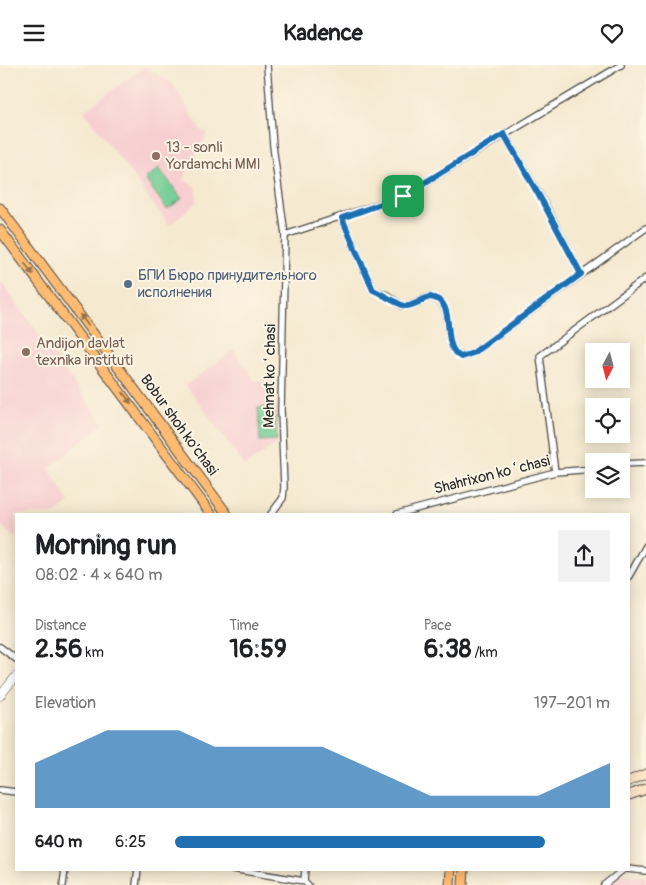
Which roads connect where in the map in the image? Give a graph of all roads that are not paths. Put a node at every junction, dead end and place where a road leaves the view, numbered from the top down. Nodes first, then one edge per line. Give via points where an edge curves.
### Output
1 (268, 65) edge
2 (622, 65) edge
3 (504, 134) junction
4 (0, 208) edge
5 (342, 218) junction
6 (646, 228) edge
7 (1, 233) edge
8 (286, 235) junction
9 (581, 274) junction
10 (646, 278) edge
11 (646, 463) edge
12 (630, 464) edge
13 (585, 470) edge
14 (555, 473) junction
15 (210, 513) edge
16 (226, 513) edge
17 (272, 513) edge
18 (401, 513) edge
19 (646, 546) edge
20 (630, 574) edge
21 (0, 647) edge
22 (15, 658) edge
23 (15, 677) edge
24 (0, 696) edge
25 (646, 774) edge
26 (630, 781) edge
27 (646, 789) edge
28 (0, 790) edge
29 (15, 792) edge
30 (630, 795) edge
31 (630, 869) edge
32 (64, 871) edge
33 (138, 871) edge
34 (243, 871) edge
35 (451, 871) edge
36 (464, 871) edge
37 (622, 871) edge
38 (646, 871) edge
39 (306, 883) edge
40 (62, 885) edge
41 (136, 885) edge
42 (450, 885) edge
43 (463, 885) edge
44 (604, 885) edge

1 - 8 street, Mehnat koʻchasi via 273,146
2 - 3 street
3 - 5 street via 403,196
3 - 9 street
16 -> 4 main road, Bobur shoh ko'chasi
5 - 8 street
5 - 9 street via 373,290 402,306 430,297 439,300 446,309 452,347 461,357 473,353
6 - 9 street
7 -> 15 main road, Bobur shoh ko'chasi
8 - 17 street, Mehnat koʻchasi via 280,410 284,487 283,498
10 - 14 street via 540,356
11 - 12 street
13 - 14 street, Shahrixon koʻchasi
14 - 18 street, Shahrixon koʻchasi
19 - 20 street
21 - 22 street
23 - 24 street
25 - 26 main road
27 - 30 main road
28 - 29 street
31 - 38 street
32 - 40 street
33 - 41 street
34 - 39 street
35 - 42 main road
36 - 43 main road
37 - 44 street

